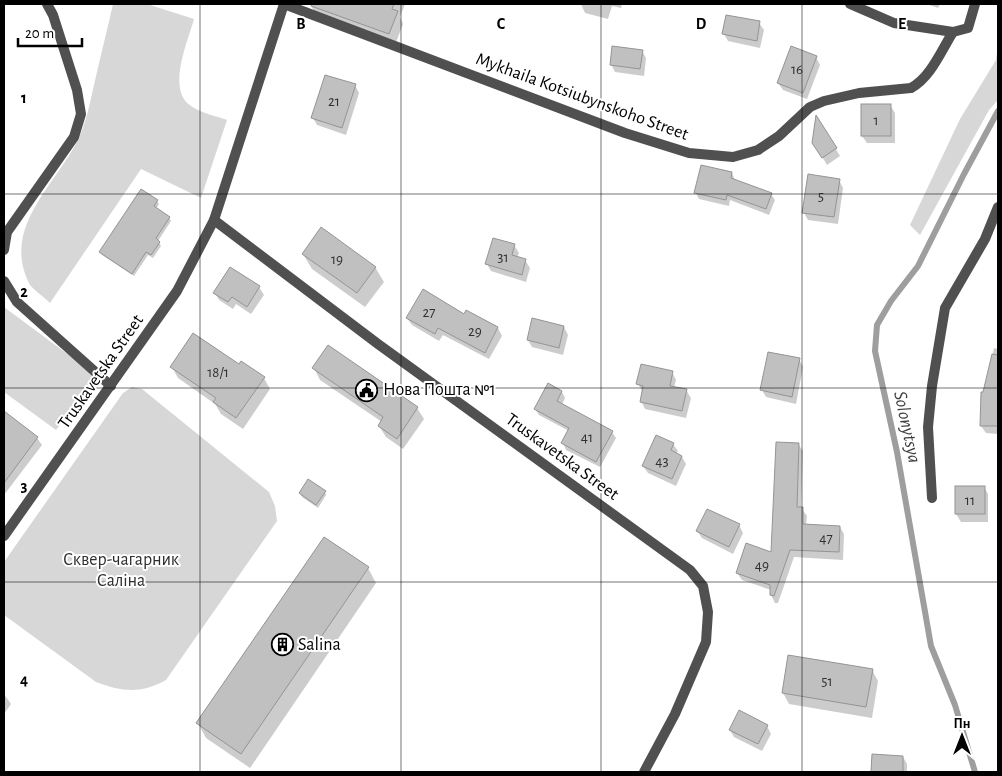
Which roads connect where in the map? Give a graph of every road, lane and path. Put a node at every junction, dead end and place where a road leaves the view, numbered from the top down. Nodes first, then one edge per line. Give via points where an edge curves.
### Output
1 (47, 4) edge
2 (284, 4) edge
3 (850, 4) edge
4 (975, 4) edge
5 (953, 32) junction
6 (998, 207) edge
7 (214, 220) junction
8 (4, 250) edge
9 (4, 281) edge
10 (111, 386) junction
11 (932, 498) dead end
12 (4, 536) edge
13 (644, 772) edge

1 - 8 street via 77,90 81,114 74,137 7,232
2 - 5 street, Mykhaila Kotsiubynskoho Street via 625,133 689,153 733,157 758,150 779,136 810,107 824,101 859,92 911,88 927,75
2 - 7 street, Truskavetska Street
3 - 5 street via 894,22
4 - 5 street, Mykhaila Kotsiubynskoho Street via 968,28
6 - 11 street via 985,239 945,308 928,427
7 - 10 street, Truskavetska Street via 177,291
7 - 13 street, Truskavetska Street via 378,344 690,570 703,586 708,612 706,642 675,714
9 - 10 street via 17,302
10 - 12 street, Truskavetska Street

